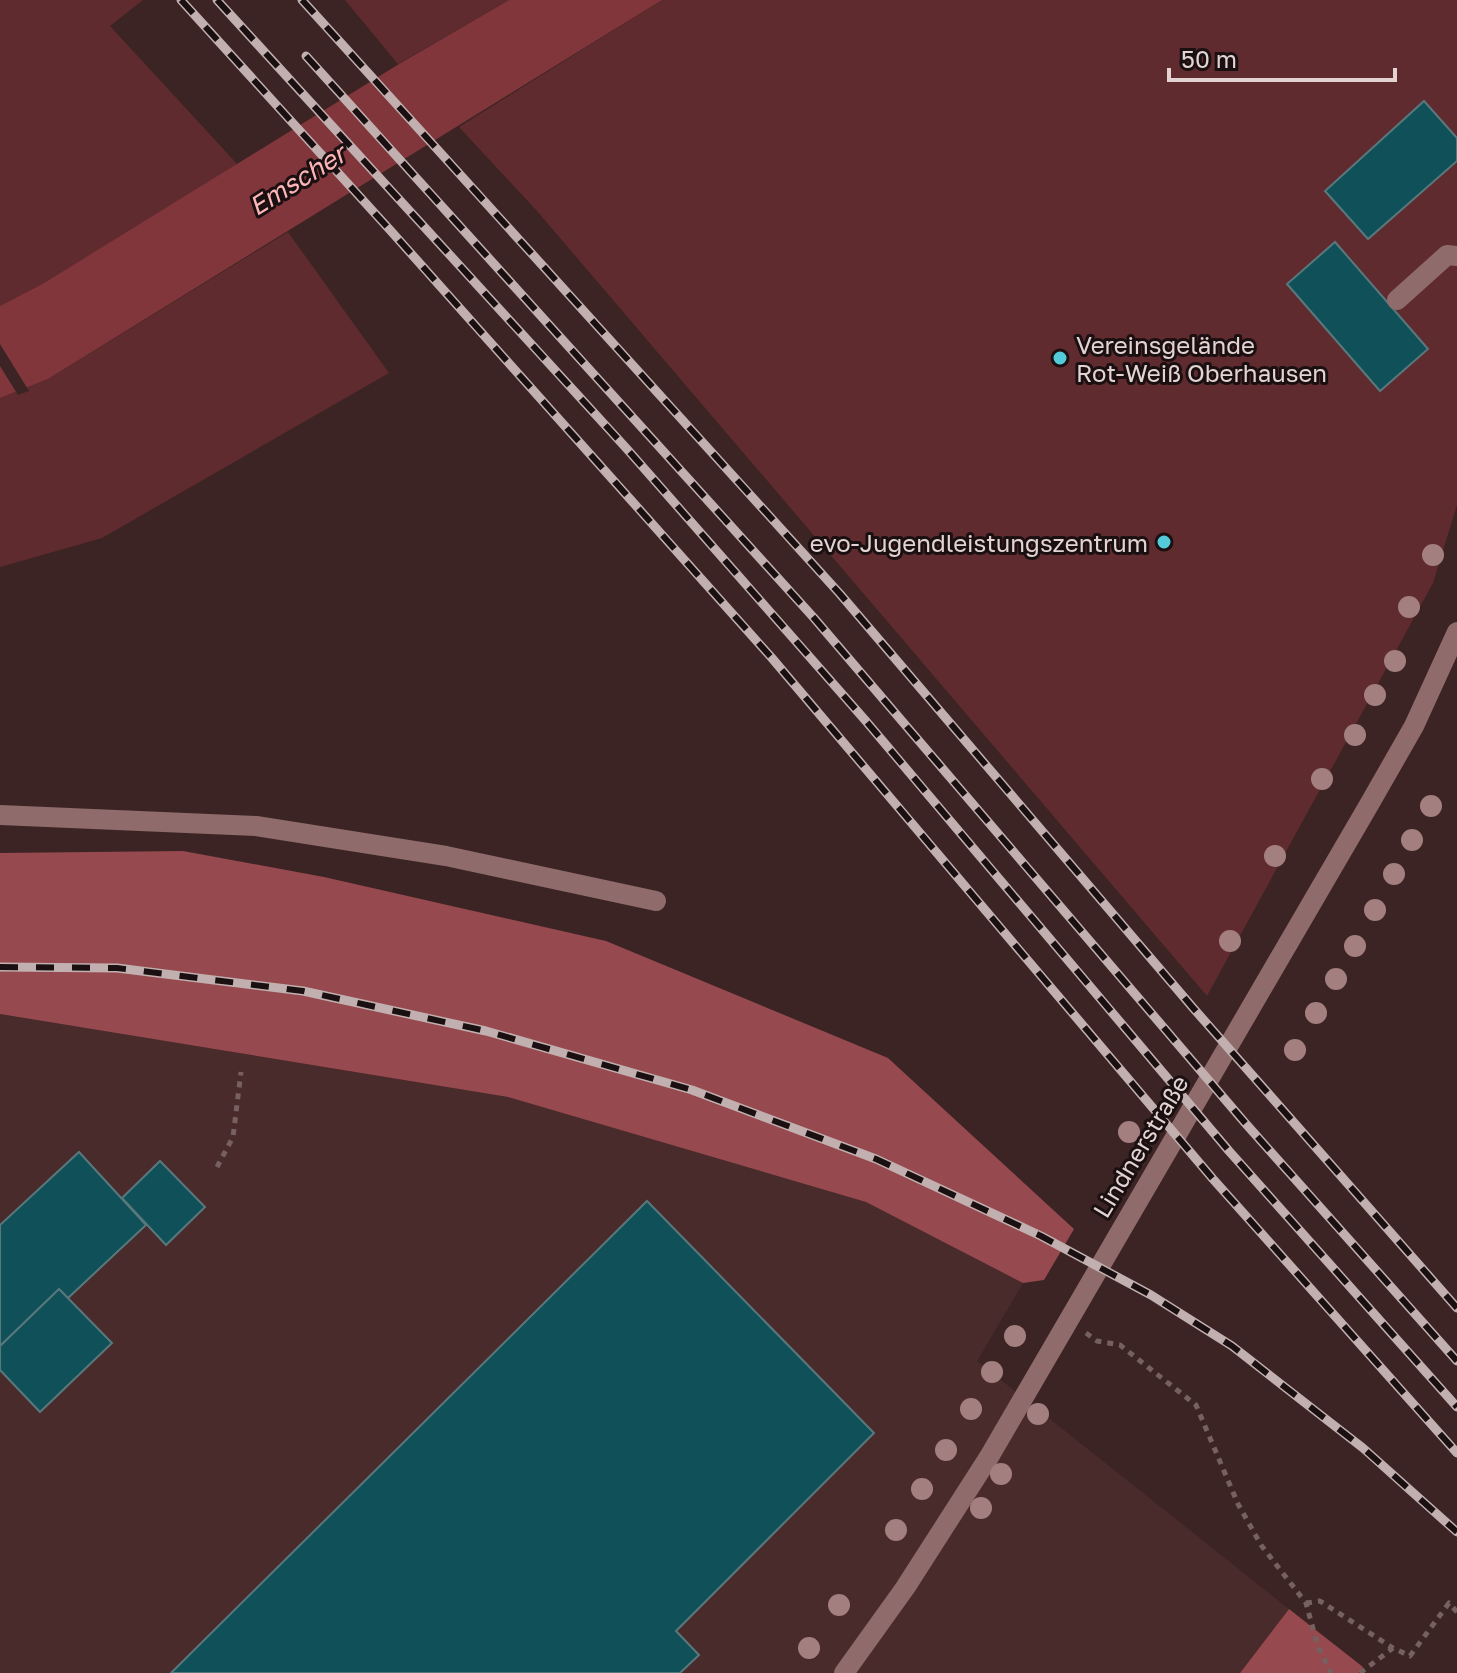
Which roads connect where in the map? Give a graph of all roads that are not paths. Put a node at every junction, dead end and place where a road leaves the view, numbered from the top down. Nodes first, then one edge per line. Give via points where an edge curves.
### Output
1 (1457, 256) edge
2 (1397, 300) dead end
3 (1457, 632) edge
4 (0, 815) edge
5 (656, 901) dead end
6 (844, 1673) edge

1 - 2 street via 1447,255
3 - 6 street, Lindnerstraße via 1378,791 1068,1322 947,1525
4 - 5 street via 256,826 446,856

